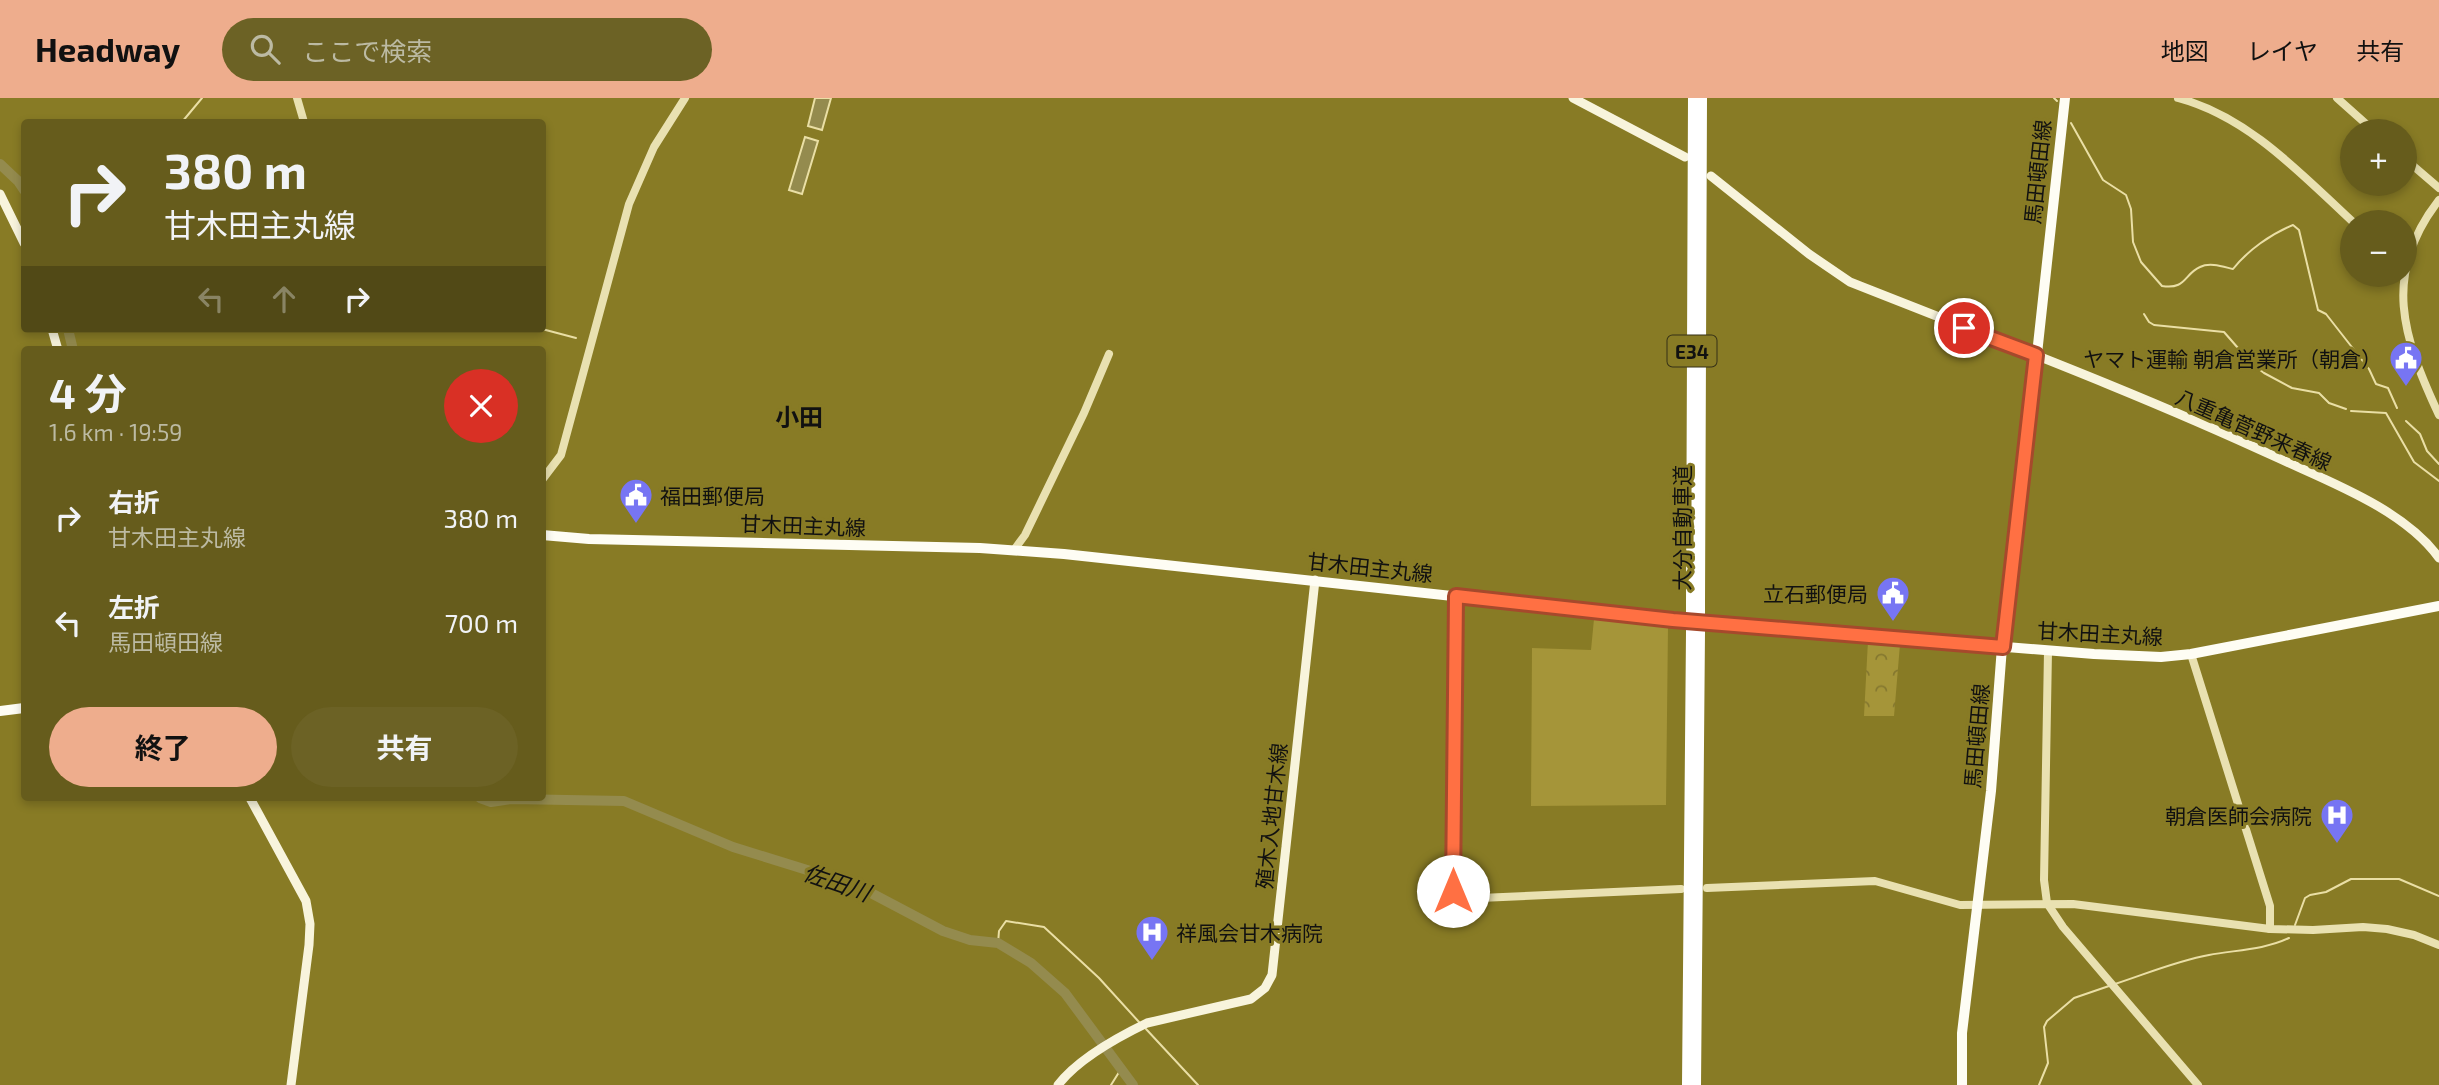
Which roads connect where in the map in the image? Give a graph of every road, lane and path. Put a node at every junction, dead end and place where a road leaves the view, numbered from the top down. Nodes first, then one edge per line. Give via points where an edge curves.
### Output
1 (296, 98) edge
2 (685, 98) edge
3 (1573, 98) edge
4 (1693, 98) edge
5 (1703, 98) edge
6 (2065, 98) edge
7 (2178, 98) edge
8 (2337, 98) edge
9 (303, 119) edge
10 (2361, 119) edge
11 (1685, 157) dead end
12 (2417, 169) edge
13 (1711, 176) dead end
14 (2439, 188) edge
15 (0, 194) edge
16 (2439, 200) edge
17 (2340, 210) edge
18 (2417, 236) edge
19 (21, 237) edge
20 (2404, 287) edge
21 (1109, 355) dead end
22 (2036, 355) junction
23 (2439, 415) edge
24 (546, 475) edge
25 (546, 535) edge
26 (1014, 550) junction
27 (2439, 558) edge
28 (1315, 580) junction
29 (1456, 596) junction
30 (1695, 604) junction
31 (2439, 606) edge
32 (1695, 632) junction
33 (2003, 647) junction
34 (2048, 651) junction
35 (2191, 654) junction
36 (21, 708) edge
37 (0, 711) edge
38 (252, 801) edge
39 (1707, 888) dead end
40 (1681, 889) dead end
41 (2047, 903) junction
42 (1977, 905) junction
43 (2270, 929) junction
44 (2439, 945) edge
45 (291, 1085) edge
46 (1058, 1085) edge
47 (1687, 1085) edge
48 (1696, 1085) edge
49 (1962, 1085) edge
50 (2198, 1085) edge

1 - 9 street
2 - 24 street via 640,175 561,455
3 - 11 main road
4 - 30 highway, 大分自動車道 / E34
5 - 30 highway, 大分自動車道 / E34
6 - 22 main road, 馬田頓田線
7 - 17 street via 2225,116 2255,134
8 - 10 street
12 - 14 street
13 - 22 main road, 八重亀菅野来春線 via 1850,282
15 - 19 main road
16 - 18 street
20 - 23 street via 2409,344
21 - 26 street
22 - 27 main road, 八重亀菅野来春線 via 2199,421 2342,488 2408,525
22 - 33 main road, 馬田頓田線
25 - 26 main road, 甘木田主丸線
26 - 28 main road, 甘木田主丸線
28 - 29 main road, 甘木田主丸線
28 - 46 main road, 殖木入地甘木線 via 1272,975 1251,999 1147,1023 1080,1064
29 - 33 main road, 甘木田主丸線 via 1673,620
29 - 40 street via 1453,891 1457,899
30 - 32 highway, 大分自動車道 / E34, bridge
31 - 35 main road, 甘木田主丸線
32 - 47 highway, 大分自動車道 / E34
32 - 48 highway, 大分自動車道 / E34
33 - 34 main road, 甘木田主丸線
33 - 42 main road, 馬田頓田線
34 - 35 main road, 甘木田主丸線 via 2161,657
34 - 41 street
35 - 43 street via 2270,906
36 - 37 main road
38 - 45 main road via 298,884 310,924
39 - 42 street via 1875,881 1960,905
41 - 42 street
41 - 43 street
41 - 50 street
42 - 49 main road, 馬田頓田線 via 1962,1032
43 - 44 street via 2387,929

